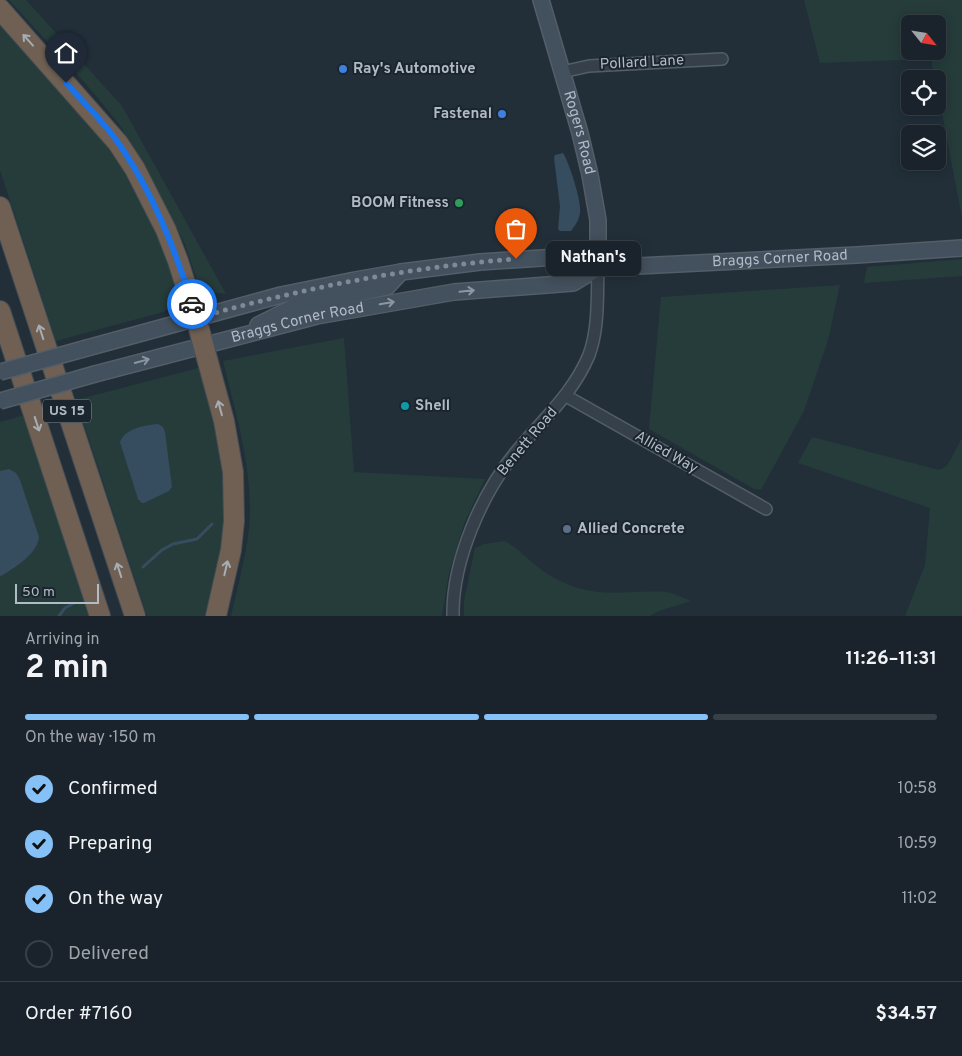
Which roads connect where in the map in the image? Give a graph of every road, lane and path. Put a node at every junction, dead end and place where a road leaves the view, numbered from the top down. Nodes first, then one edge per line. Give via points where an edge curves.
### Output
1 (541, 0) edge
2 (0, 9) edge
3 (722, 59) dead end
4 (562, 72) junction
5 (0, 207) edge
6 (962, 248) edge
7 (598, 268) junction
8 (401, 272) junction
9 (0, 311) edge
10 (196, 318) junction
11 (238, 335) junction
12 (203, 345) junction
13 (0, 372) edge
14 (566, 396) junction
15 (0, 401) edge
16 (766, 509) dead end
17 (100, 616) edge
18 (135, 616) edge
19 (216, 616) edge
20 (453, 616) edge

1 - 4 main road, Rogers Road
10 -> 2 highway via 166,230 130,162 112,136
3 - 4 street, Pollard Lane via 589,66
4 - 7 main road, Rogers Road via 594,193 598,220
18 -> 5 highway, US 15
6 - 7 main road, Braggs Corner Road
7 - 8 main road, Braggs Corner Road via 572,256 480,262
11 -> 7 main road, Braggs Corner Road via 419,297 573,282
7 - 14 street, Benett Road via 594,338 589,355
8 - 10 main road, Braggs Corner Road via 281,295
8 - 11 main road via 387,287 288,309
9 -> 17 highway, US 15
10 - 12 highway
10 - 13 main road, Braggs Corner Road, bridge
11 - 12 main road, Braggs Corner Road
15 -> 12 main road, Braggs Corner Road, bridge
19 -> 12 highway via 231,550 234,488 229,446
14 - 16 street, Allied Way
14 - 20 street, Benett Road via 516,452 492,485 464,549

